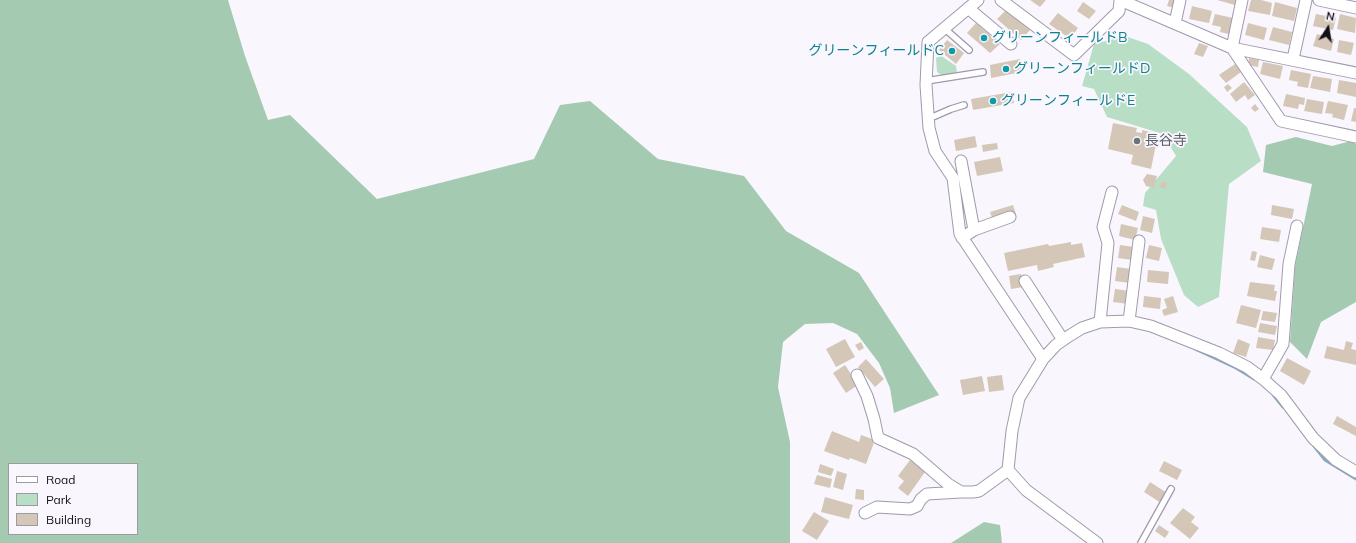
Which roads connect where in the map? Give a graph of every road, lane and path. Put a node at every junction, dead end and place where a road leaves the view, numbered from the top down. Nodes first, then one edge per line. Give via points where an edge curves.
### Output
1 (978, 0) edge
2 (1001, 0) edge
3 (1120, 0) edge
4 (1180, 0) edge
5 (1242, 0) edge
6 (1306, 0) edge
7 (1318, 0) edge
8 (968, 8) junction
9 (1356, 8) edge
10 (1175, 23) junction
11 (944, 28) junction
12 (1011, 44) dead end
13 (1232, 48) junction
14 (969, 50) dead end
15 (1293, 59) junction
16 (983, 72) dead end
17 (1356, 73) edge
18 (926, 81) junction
19 (964, 105) dead end
20 (928, 119) junction
21 (1356, 136) edge
22 (961, 161) dead end
23 (1112, 192) dead end
24 (1010, 217) dead end
25 (1297, 226) dead end
26 (974, 230) junction
27 (962, 238) junction
28 (1139, 241) dead end
29 (1025, 280) dead end
30 (1129, 321) junction
31 (1100, 322) junction
32 (1063, 340) junction
33 (1043, 358) junction
34 (857, 375) dead end
35 (1263, 379) junction
36 (1008, 470) junction
37 (1356, 472) edge
38 (1171, 489) dead end
39 (961, 492) junction
40 (865, 513) dead end
41 (1096, 543) edge
42 (1141, 543) edge

1 - 8 street
2 - 3 street via 1074,55 1119,11
3 - 10 street
4 - 10 street
5 - 13 street
6 - 15 street
7 - 9 street
8 - 11 street
8 - 12 street
10 - 13 street
11 - 14 lane
11 - 18 street via 928,42
13 - 15 street
13 - 21 street via 1282,121
15 - 17 street
16 - 18 lane
18 - 20 street
19 - 20 lane
20 - 27 street via 935,151 953,178
22 - 26 street
23 - 31 street via 1102,227 1108,243
24 - 26 street
25 - 35 street via 1289,264 1283,344
26 - 27 street
27 - 33 street
28 - 30 street
29 - 32 street
30 - 31 street
30 - 35 street via 1151,326 1219,353 1247,367
31 - 32 street via 1082,328
32 - 33 street
33 - 36 street via 1019,398
34 - 39 street via 867,396 878,438 913,454
35 - 37 street via 1281,394 1313,438 1336,460
36 - 39 street via 979,491
36 - 41 street via 1026,490
38 - 42 lane
39 - 40 street via 927,494 917,506 910,509 878,507

